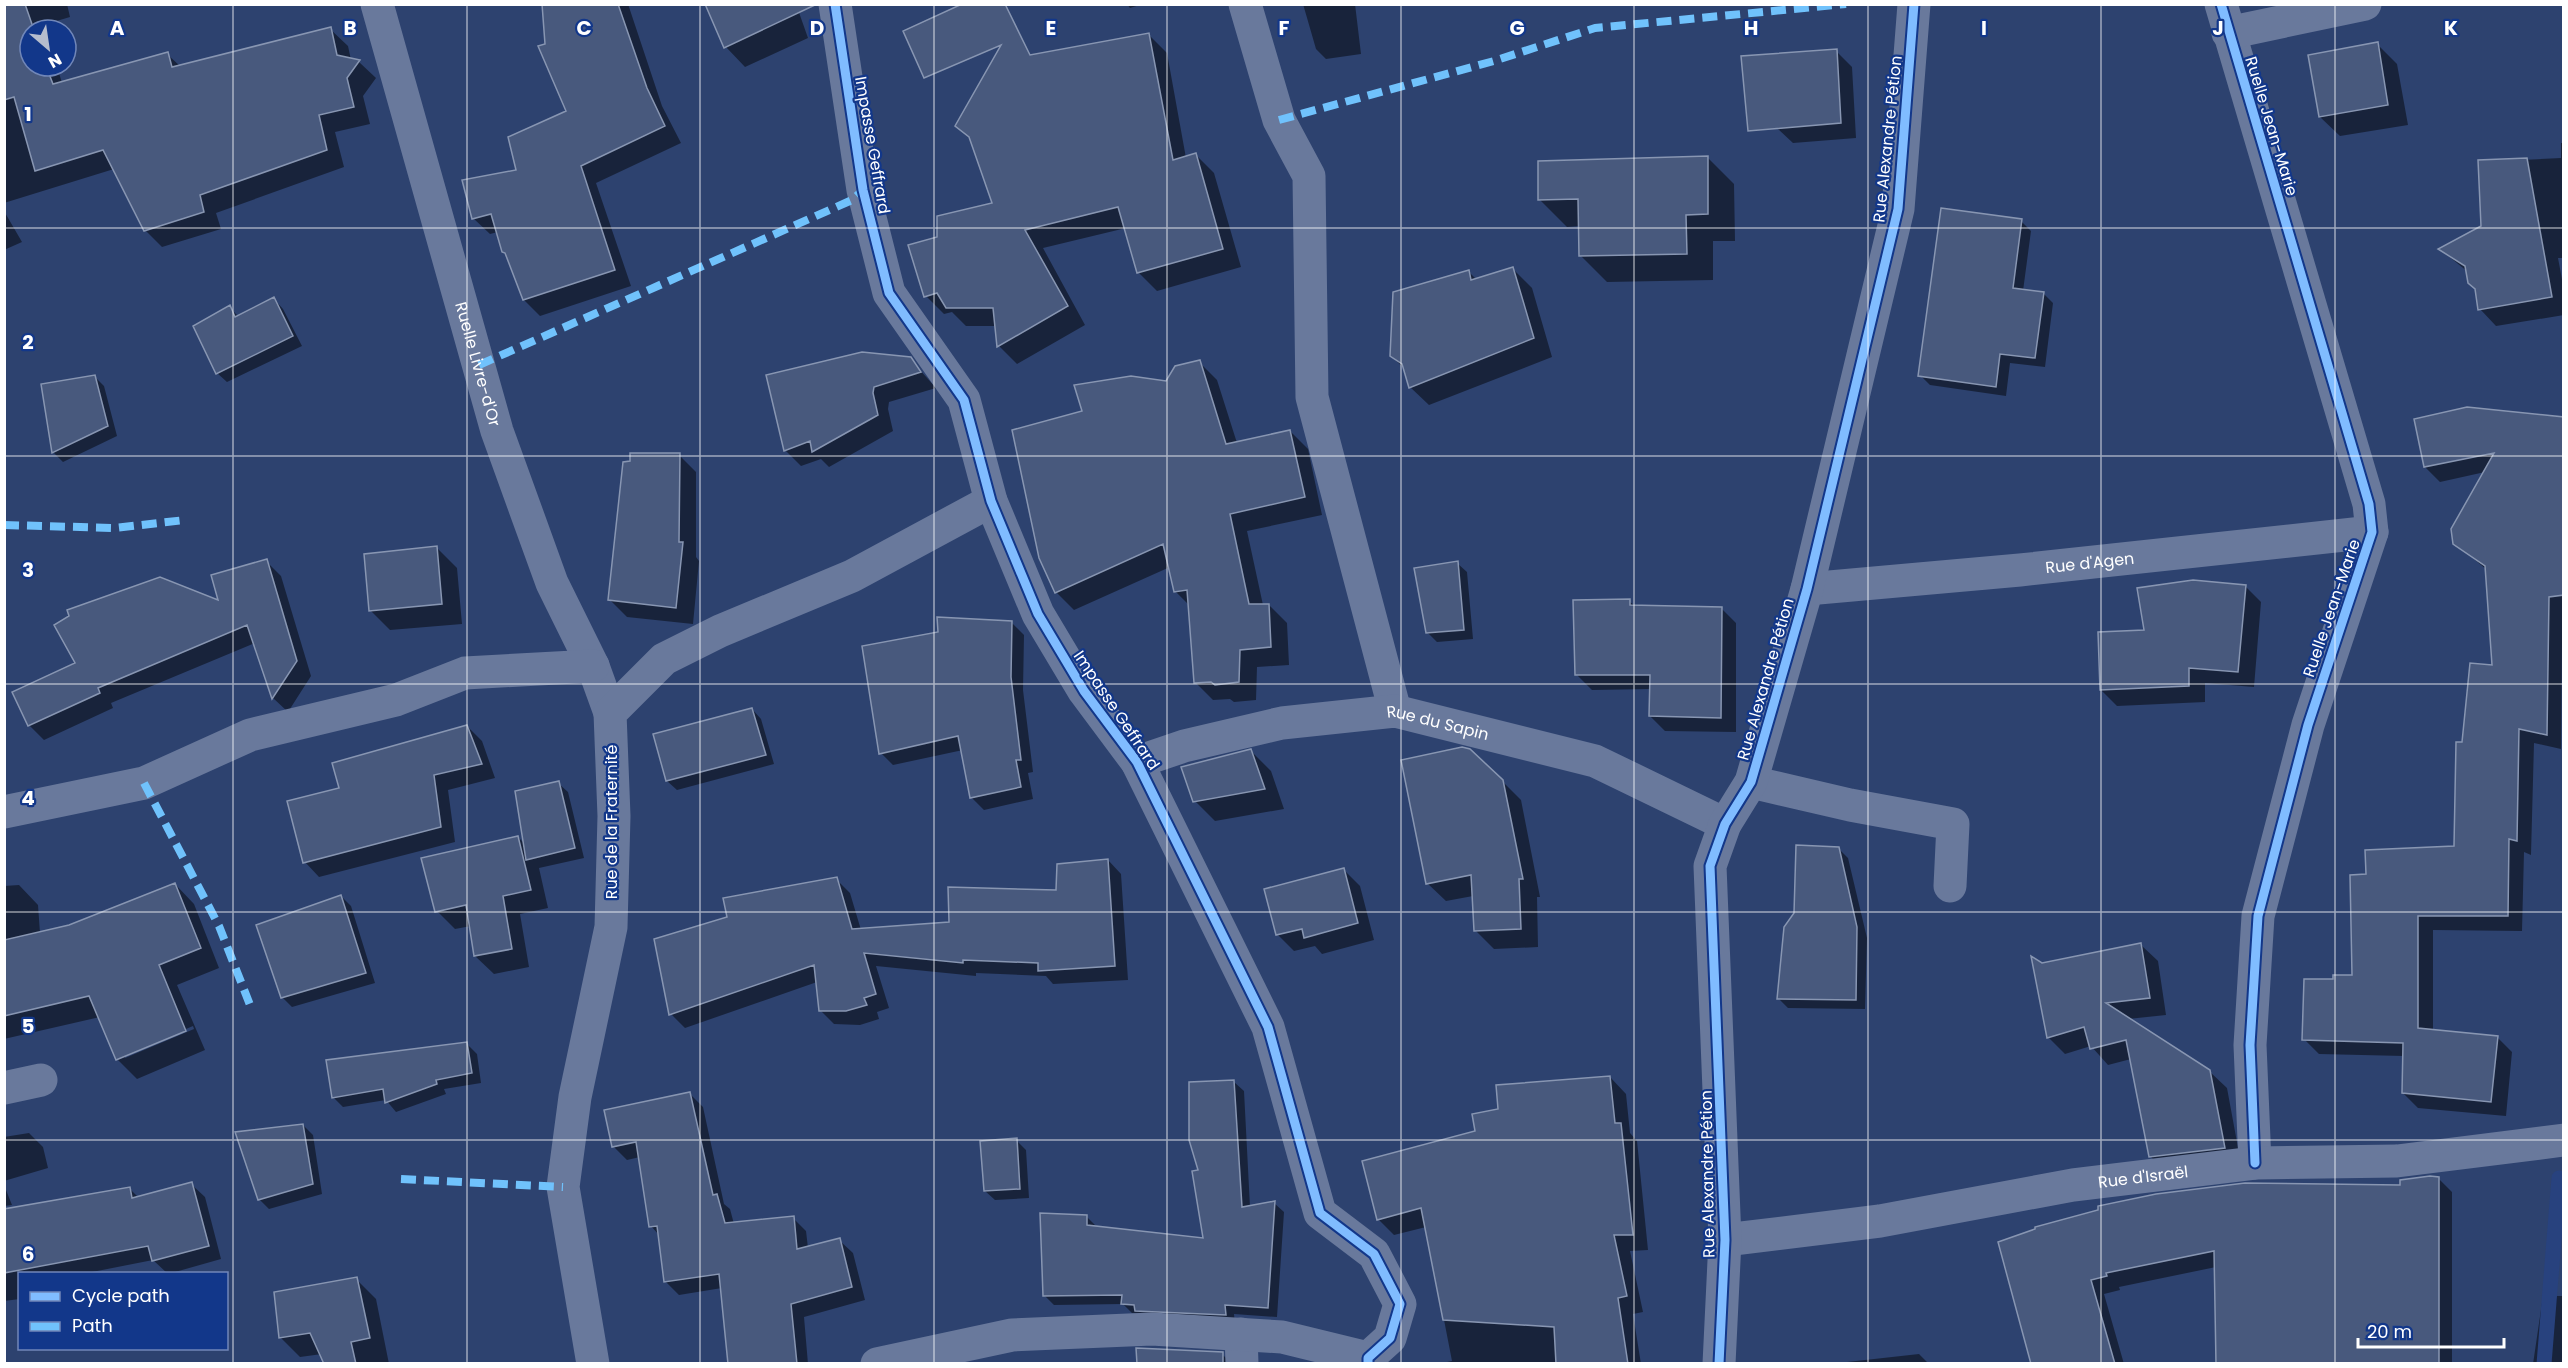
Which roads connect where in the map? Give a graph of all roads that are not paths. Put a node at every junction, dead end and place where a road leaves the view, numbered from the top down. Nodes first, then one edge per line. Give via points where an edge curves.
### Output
1 (377, 4) edge
2 (835, 4) edge
3 (1245, 4) edge
4 (1914, 4) edge
5 (2365, 4) edge
6 (2225, 19) edge
7 (991, 501) junction
8 (2372, 532) junction
9 (1807, 589) junction
10 (593, 666) junction
11 (1395, 711) junction
12 (610, 713) junction
13 (1137, 762) junction
14 (1751, 782) junction
15 (4, 812) edge
16 (1725, 824) junction
17 (1950, 886) dead end
18 (41, 1080) dead end
19 (4, 1088) edge
20 (2564, 1140) edge
21 (2255, 1163) junction
22 (1725, 1240) junction
23 (1242, 1349) edge
24 (1368, 1361) edge
25 (592, 1364) edge
26 (877, 1364) edge
27 (1719, 1364) edge

1 - 10 street, Ruelle Livre-d'Or via 497,431 552,583
2 - 7 street, Impasse Geffrard via 863,190 889,293 964,400
3 - 11 street via 1279,120 1309,176 1312,397
4 - 9 street, Rue Alexandre Pétion via 1898,209
5 - 6 street
6 - 8 street, Ruelle Jean-Marie via 2369,504
7 - 12 street via 852,576 664,659
7 - 13 street, Impasse Geffrard via 1038,614 1084,691
8 - 9 street, Rue d'Agen
8 - 21 street, Ruelle Jean-Marie via 2307,725 2258,916 2250,1045
9 - 14 street, Rue Alexandre Pétion
10 - 12 street, Ruelle Livre-d'Or
10 - 15 street via 465,673 396,700 250,735 144,783
11 - 13 street, Rue du Sapin via 1282,723 1184,746
11 - 16 street, Rue du Sapin via 1595,761
12 - 25 street, Rue de la Fraternité via 614,816 611,927 575,1097 563,1187
13 - 24 street, Impasse Geffrard via 1268,1027 1320,1214 1374,1254 1400,1304 1390,1338
14 - 16 street, Rue Alexandre Pétion
14 - 17 street via 1953,824
16 - 22 street, Rue Alexandre Pétion via 1710,866
18 - 19 street
20 - 21 street, Rue d'Israël via 2397,1161
21 - 22 street, Rue d'Israël via 2073,1185 1880,1221
22 - 27 street, Rue Alexandre Pétion
23 - 24 street via 1282,1337
23 - 26 street via 1152,1329 1012,1335

